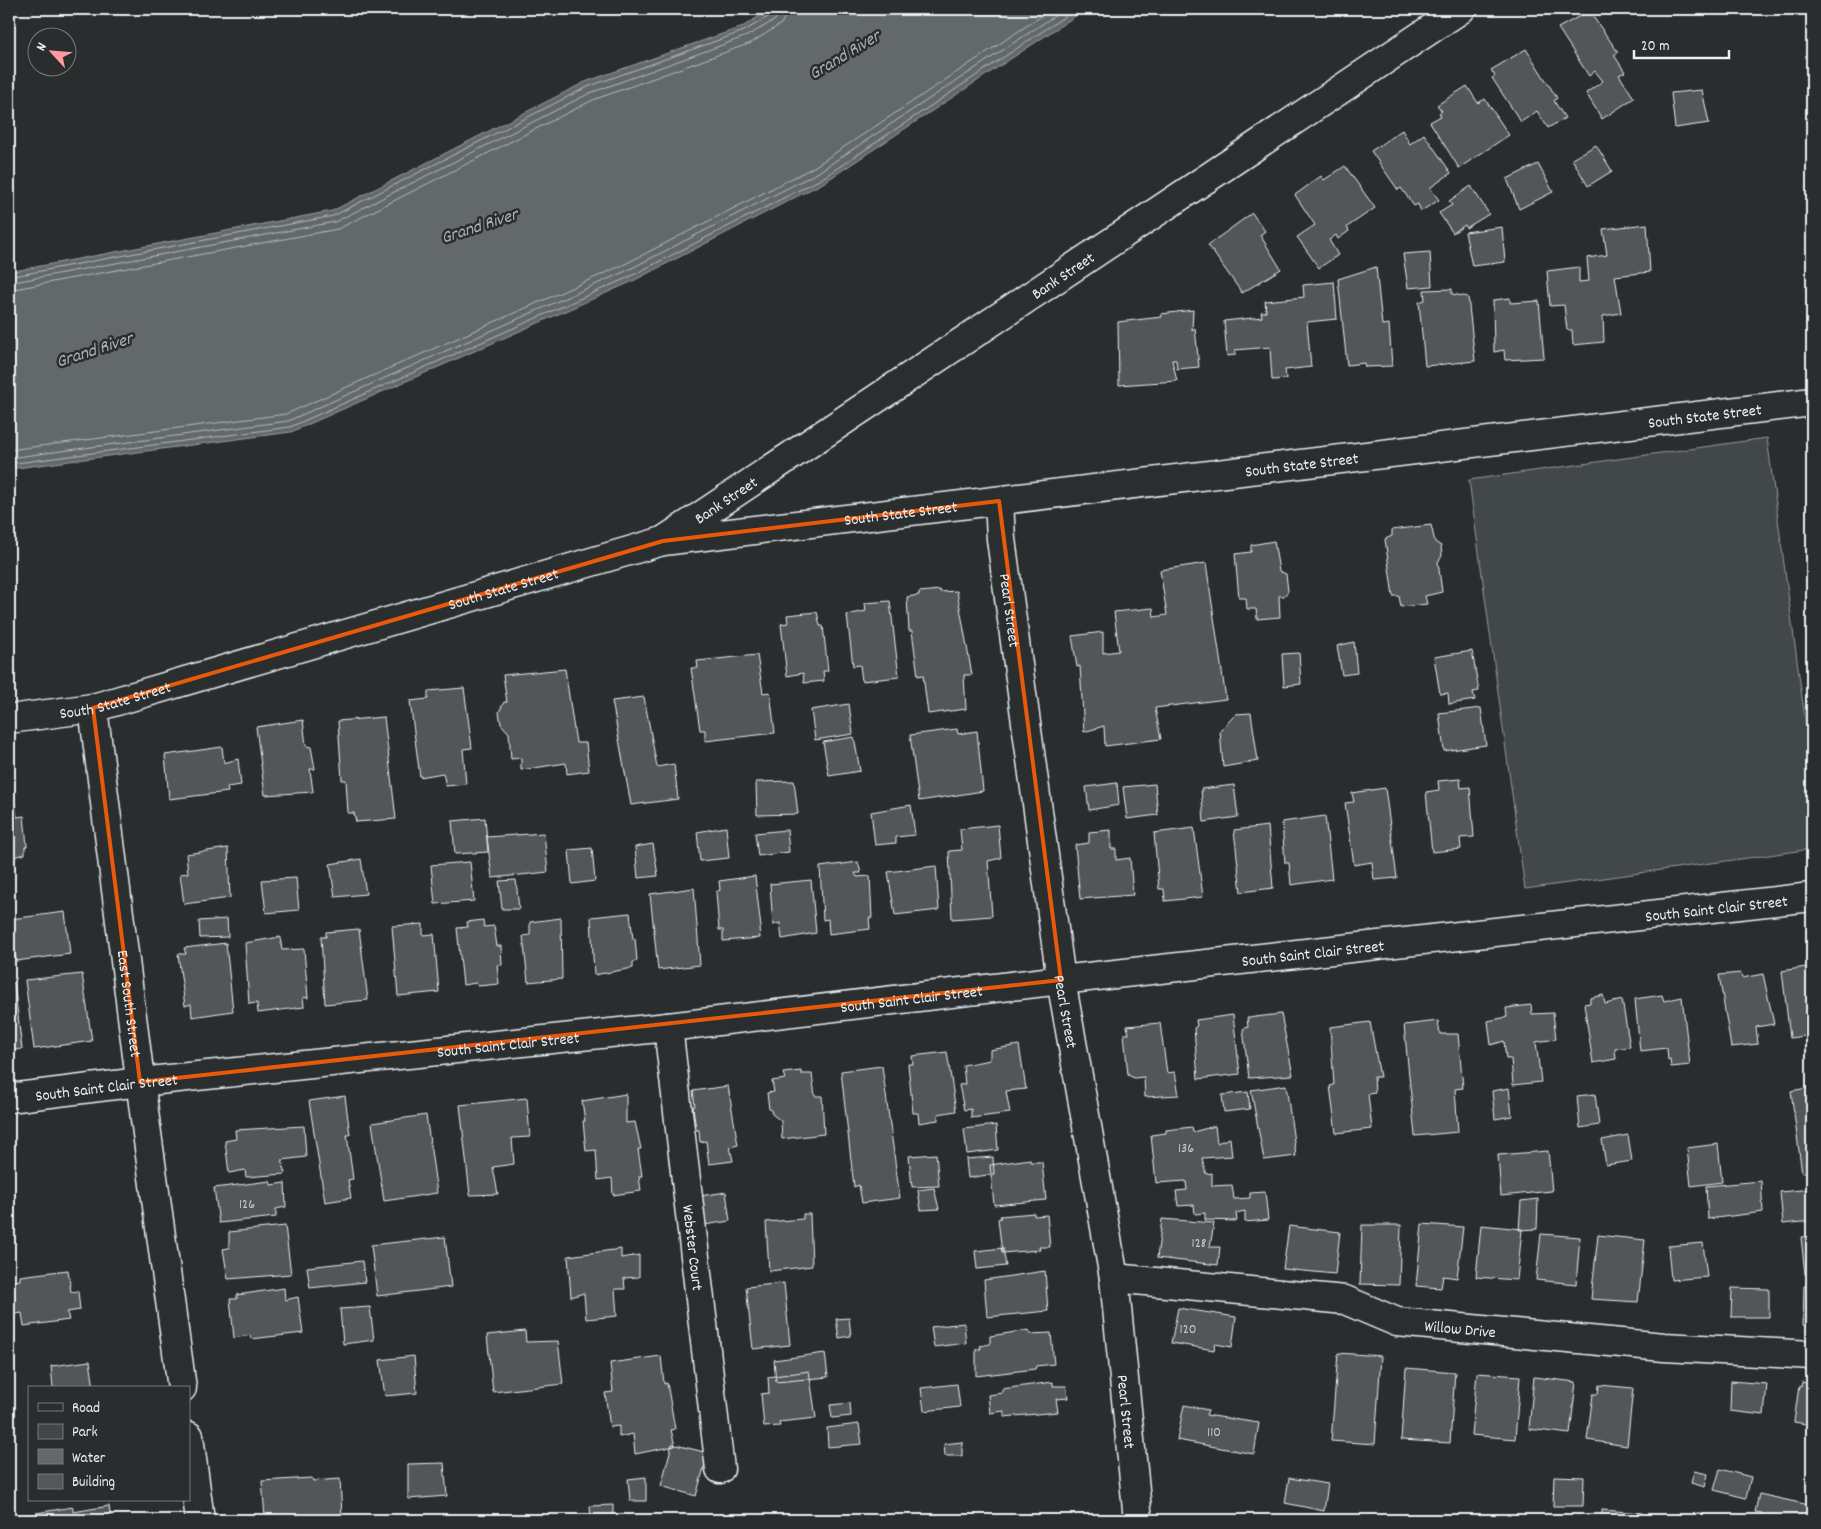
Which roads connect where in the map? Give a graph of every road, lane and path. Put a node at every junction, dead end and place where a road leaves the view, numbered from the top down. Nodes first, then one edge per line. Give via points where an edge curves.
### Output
1 (1461, 9) edge
2 (1812, 402) edge
3 (999, 501) junction
4 (663, 541) junction
5 (92, 708) junction
6 (9, 719) edge
7 (1812, 897) edge
8 (1061, 980) junction
9 (668, 1026) junction
10 (140, 1082) junction
11 (9, 1098) edge
12 (1114, 1278) junction
13 (1812, 1355) edge
14 (182, 1386) edge
15 (190, 1444) edge
16 (720, 1469) dead end
17 (200, 1520) edge
18 (1138, 1520) edge

1 - 4 street, Bank Street
2 - 3 street, South State Street
3 - 4 street, South State Street
3 - 8 street, Pearl Street via 1001,539
4 - 5 street, South State Street
5 - 6 street, South State Street
5 - 10 street, East South Street
7 - 8 street, South Saint Clair Street
8 - 9 street, South Saint Clair Street
8 - 12 street, Pearl Street
9 - 10 street, South Saint Clair Street
9 - 16 street, Webster Court
10 - 11 street, South Saint Clair Street
10 - 14 street, East South Street
12 - 13 street, Willow Drive via 1345,1300 1396,1322 1664,1347
12 - 18 street, Pearl Street
15 - 17 street

